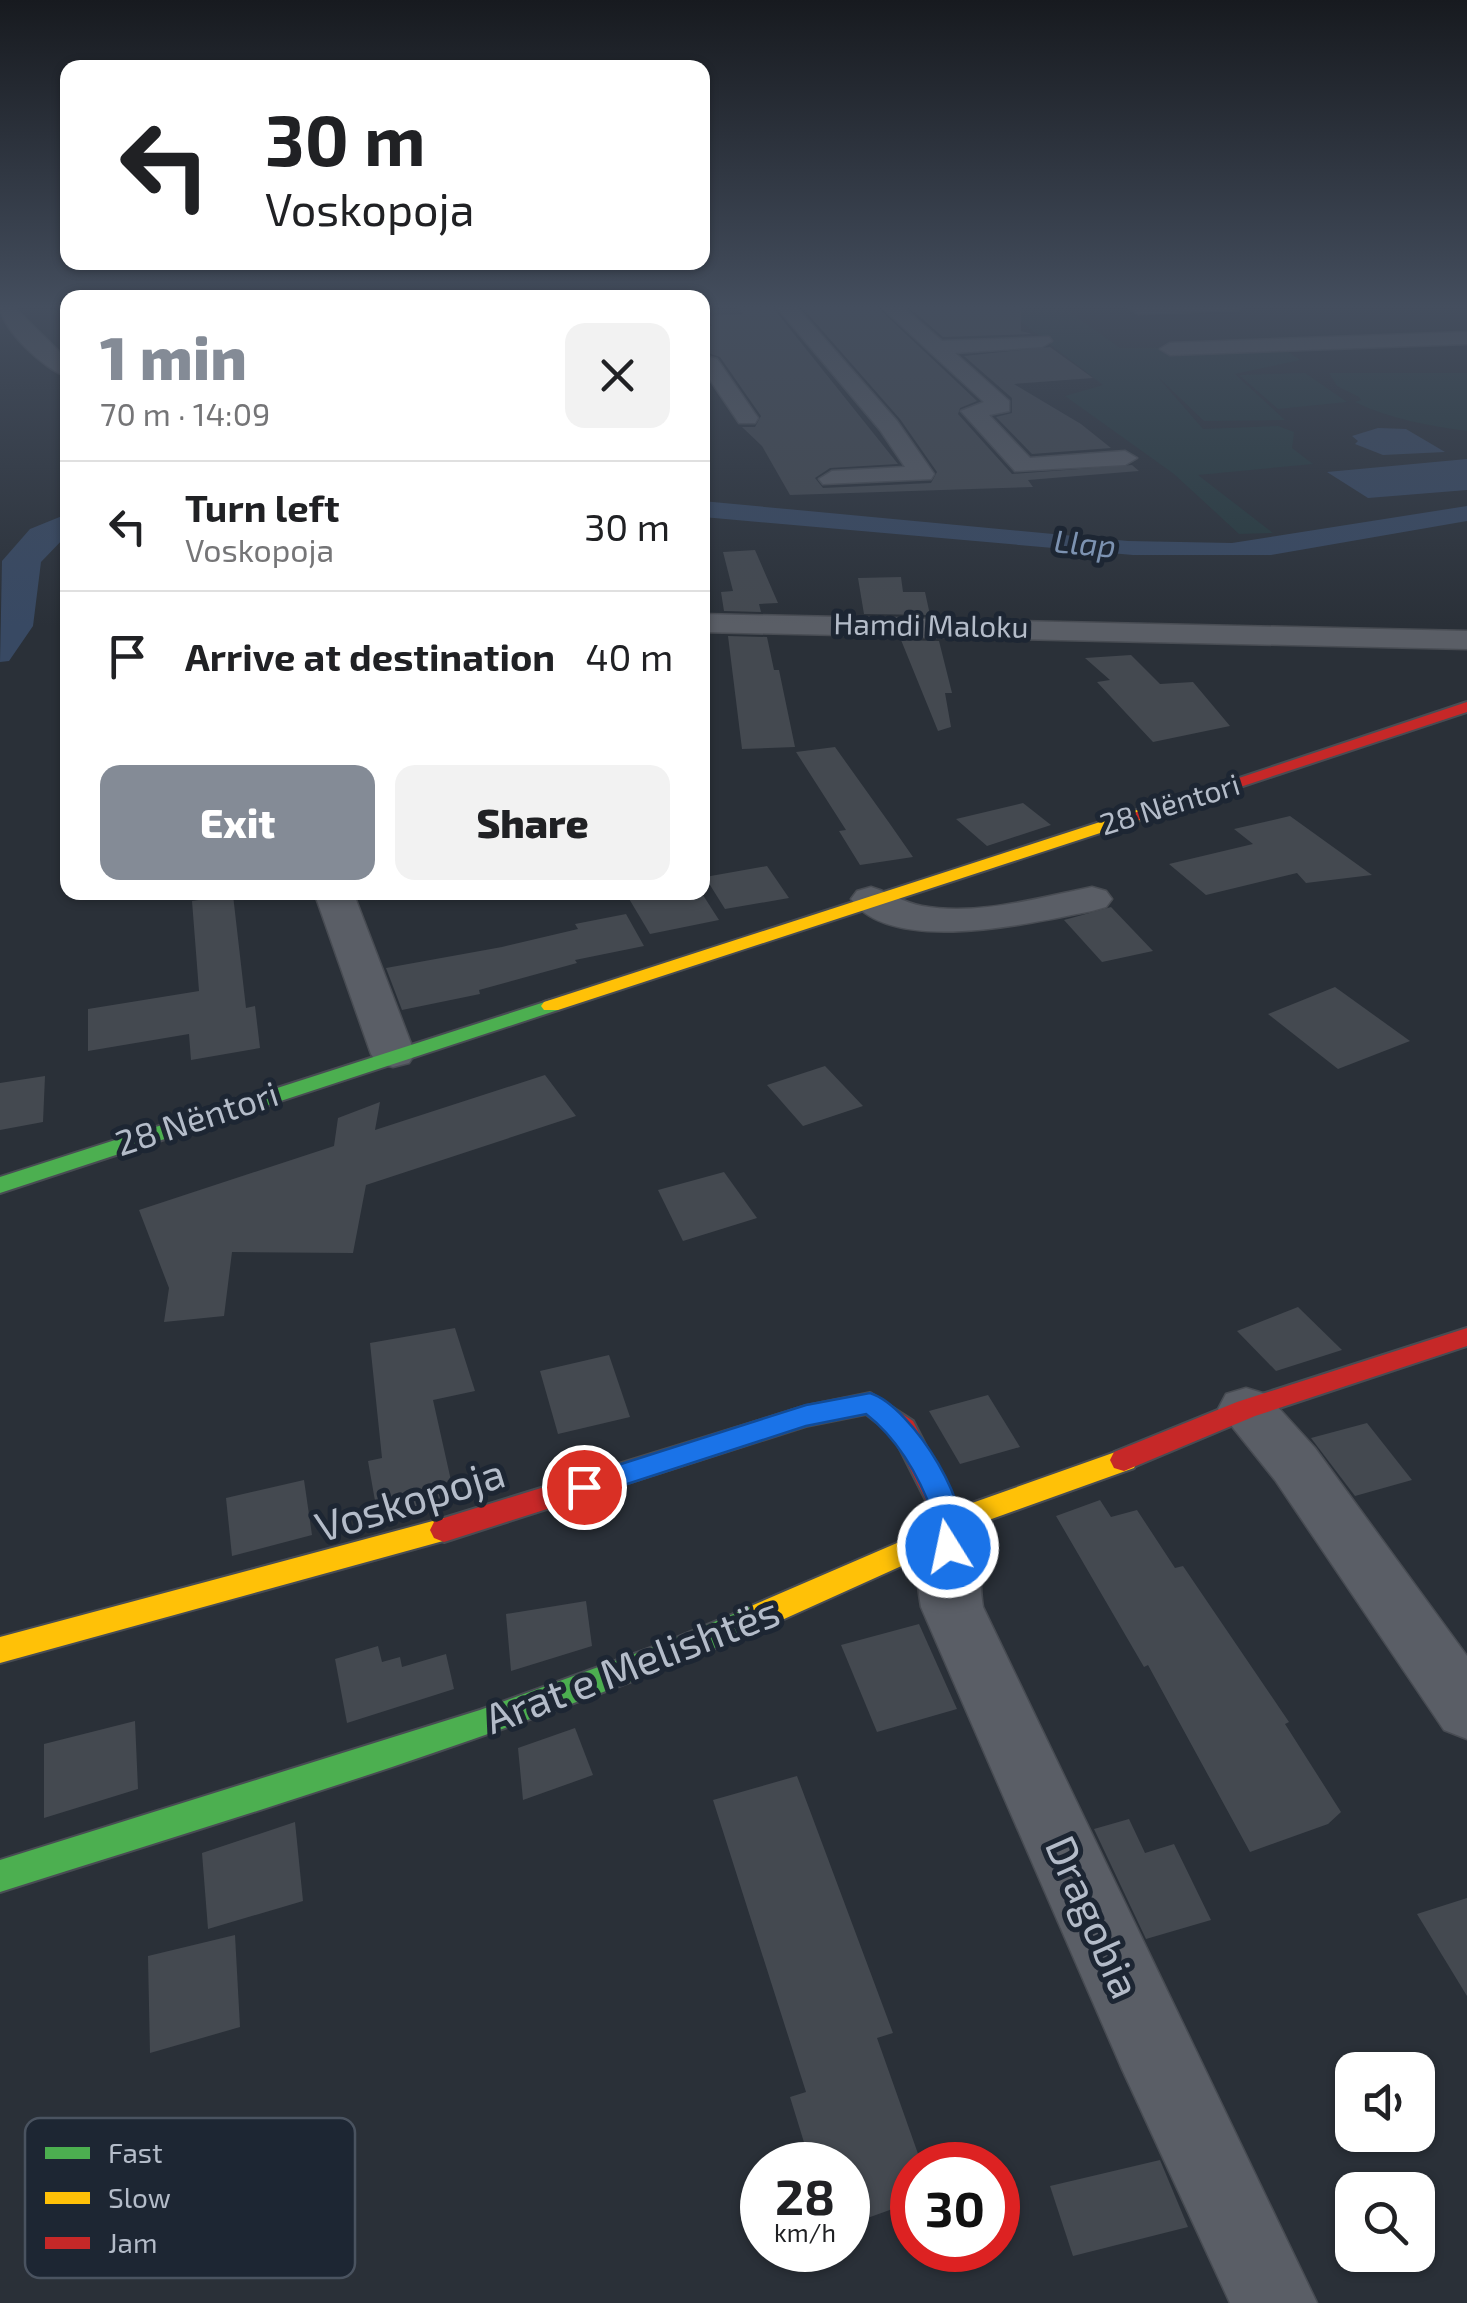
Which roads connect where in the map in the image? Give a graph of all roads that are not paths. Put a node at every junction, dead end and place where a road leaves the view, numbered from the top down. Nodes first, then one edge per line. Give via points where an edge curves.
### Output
1 (742, 411) edge
2 (876, 411) edge
3 (972, 411) edge
4 (746, 418) dead end
5 (1125, 458) dead end
6 (832, 479) dead end
7 (710, 623) edge
8 (1160, 633) junction
9 (1467, 640) edge
10 (1185, 654) dead end
11 (1467, 707) edge
12 (871, 898) junction
13 (1092, 899) dead end
14 (335, 900) edge
15 (393, 1054) junction
16 (0, 1184) edge
17 (1467, 1337) edge
18 (1246, 1409) junction
19 (951, 1522) junction
20 (0, 1650) edge
21 (1467, 1709) edge
22 (0, 1876) edge
23 (1274, 2303) edge

1 - 4 street
2 - 6 street via 922,474
3 - 5 street via 1024,466
7 - 8 street, Hamdi Maloku
8 - 9 street, Hamdi Maloku
8 - 10 street
11 - 12 street, 28 Nëntori
12 - 13 street via 906,916 949,921
12 - 15 street, 28 Nëntori
14 - 15 street
15 - 16 street, 28 Nëntori
17 - 18 street, Arat e Melishtës
18 - 19 street, Arat e Melishtës via 1148,1452
18 - 21 street via 1295,1464
19 - 20 street, Voskopoja via 903,1428 870,1403 806,1416 364,1554
19 - 22 street, Arat e Melishtës via 907,1550 663,1659
19 - 23 street, Dragobia via 946,1572 952,1606

